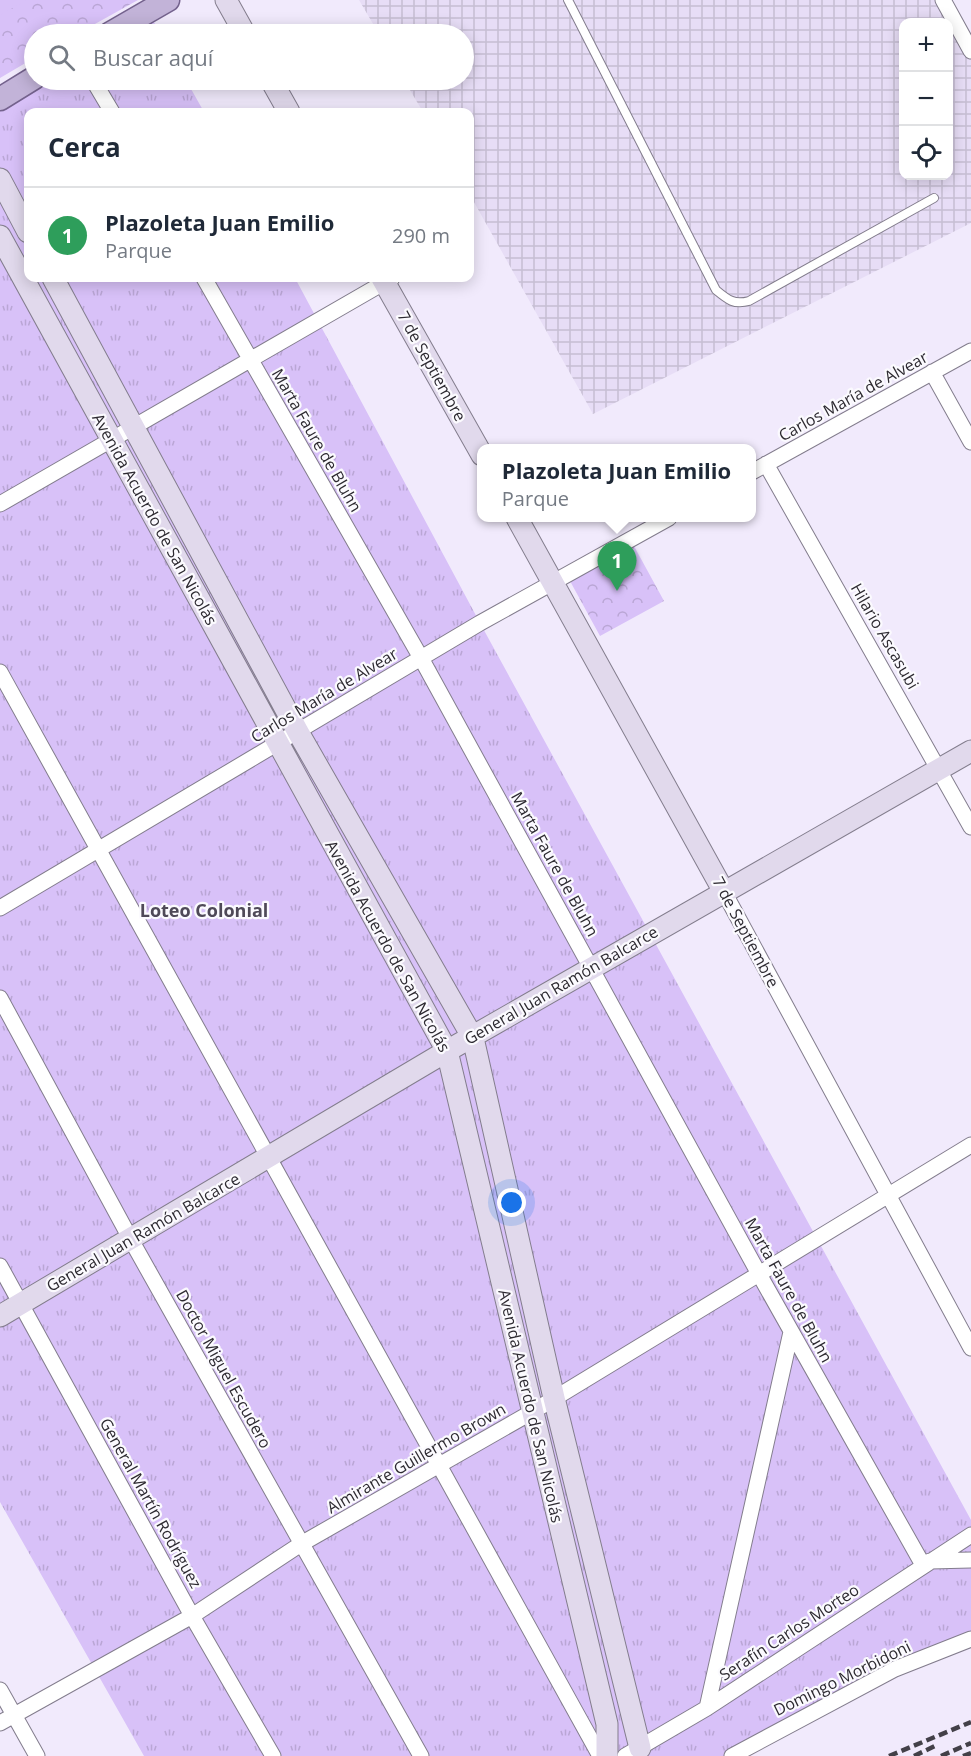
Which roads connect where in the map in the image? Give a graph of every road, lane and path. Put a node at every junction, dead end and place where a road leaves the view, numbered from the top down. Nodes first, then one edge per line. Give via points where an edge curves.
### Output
1 (168, 0) edge
2 (226, 0) edge
3 (568, 0) edge
4 (943, 0) edge
5 (127, 24) edge
6 (240, 24) edge
7 (971, 51) edge
8 (24, 84) edge
9 (99, 90) edge
10 (277, 90) edge
11 (0, 99) edge
12 (110, 108) edge
13 (287, 108) edge
14 (0, 179) edge
15 (934, 198) dead end
16 (24, 224) edge
17 (0, 236) edge
18 (24, 280) edge
19 (25, 282) edge
20 (56, 282) edge
21 (206, 282) edge
22 (381, 282) edge
23 (388, 282) edge
24 (971, 351) edge
25 (249, 359) junction
26 (932, 372) junction
27 (134, 426) junction
28 (111, 439) junction
29 (971, 442) edge
30 (477, 446) edge
31 (759, 468) edge
32 (0, 504) edge
33 (520, 522) edge
34 (662, 522) edge
35 (553, 581) junction
36 (421, 658) junction
37 (0, 672) edge
38 (298, 732) junction
39 (278, 744) junction
40 (971, 751) edge
41 (940, 769) junction
42 (971, 827) edge
43 (98, 851) junction
44 (724, 892) junction
45 (0, 908) edge
46 (591, 967) junction
47 (0, 998) edge
48 (472, 1038) junction
49 (447, 1051) junction
50 (971, 1145) edge
51 (270, 1158) junction
52 (886, 1194) junction
53 (130, 1238) junction
54 (0, 1266) edge
55 (759, 1274) junction
56 (22, 1303) junction
57 (0, 1316) edge
58 (791, 1332) junction
59 (971, 1348) edge
60 (554, 1398) junction
61 (532, 1412) junction
62 (438, 1464) junction
63 (971, 1535) edge
64 (302, 1544) junction
65 (971, 1560) edge
66 (927, 1563) junction
67 (192, 1616) junction
68 (971, 1640) edge
69 (0, 1689) edge
70 (707, 1708) junction
71 (14, 1716) junction
72 (0, 1723) edge
73 (632, 1752) edge
74 (37, 1756) edge
75 (273, 1756) edge
76 (421, 1756) edge
77 (600, 1756) edge
78 (607, 1756) edge
79 (732, 1756) edge

1 - 5 main road
2 - 6 street
3 - 15 lane via 716,290 728,300 738,304 749,301
4 - 7 street
8 - 11 main road
9 - 12 street
10 - 13 street
14 - 16 street
17 - 18 street, Avenida Acuerdo de San Nicolás
19 - 28 street, Avenida Acuerdo de San Nicolás
20 - 27 street, Avenida Acuerdo de San Nicolás
21 - 25 street, Marta Faure de Bluhn
22 - 25 street
23 - 30 street, 7 de Septiembre
24 - 26 street, Carlos María de Alvear
25 - 27 street
25 - 36 street, Marta Faure de Bluhn
26 - 29 street
26 - 31 street, Carlos María de Alvear
27 - 28 street
27 - 38 street, Avenida Acuerdo de San Nicolás
28 - 32 street
28 - 39 street, Avenida Acuerdo de San Nicolás
31 - 41 street, Hilario Ascasubi
33 - 35 street, 7 de Septiembre
34 - 35 street, Carlos María de Alvear
35 - 36 street, Carlos María de Alvear
35 - 44 street, 7 de Septiembre
36 - 38 street, Carlos María de Alvear
36 - 46 street, Marta Faure de Bluhn
37 - 43 street
38 - 39 street, Carlos María de Alvear
38 - 48 street, Avenida Acuerdo de San Nicolás
39 - 43 street, Carlos María de Alvear
39 - 49 street, Avenida Acuerdo de San Nicolás
40 - 41 street, General Juan Ramón Balcarce
41 - 42 street, Hilario Ascasubi
41 - 44 street, General Juan Ramón Balcarce
43 - 45 street, Carlos María de Alvear
43 - 51 street
44 - 46 street, General Juan Ramón Balcarce
44 - 52 street, 7 de Septiembre
46 - 48 street, General Juan Ramón Balcarce
46 - 55 street, Marta Faure de Bluhn
47 - 53 street, Doctor Miguel Escudero
48 - 49 street, General Juan Ramón Balcarce
48 - 60 street, Avenida Acuerdo de San Nicolás
49 - 51 street, General Juan Ramón Balcarce
49 - 61 street, Avenida Acuerdo de San Nicolás
50 - 52 street, Almirante Guillermo Brown
51 - 53 street, General Juan Ramón Balcarce
51 - 62 street
52 - 55 street, Almirante Guillermo Brown
52 - 59 street, 7 de Septiembre
53 - 56 street, General Juan Ramón Balcarce
53 - 64 street, Doctor Miguel Escudero
54 - 56 street, General Martín Rodríguez
55 - 58 street, Marta Faure de Bluhn
55 - 60 street, Almirante Guillermo Brown
56 - 57 street, General Juan Ramón Balcarce
56 - 67 street, General Martín Rodríguez
58 - 66 street, Marta Faure de Bluhn
58 - 70 street
60 - 61 street, Almirante Guillermo Brown
60 - 73 street, Avenida Acuerdo de San Nicolás
61 - 62 street, Almirante Guillermo Brown
61 - 78 street, Avenida Acuerdo de San Nicolás via 607,1724
62 - 64 street, Almirante Guillermo Brown
62 - 77 street
63 - 66 street, Serafín Carlos Morteo
64 - 67 street, Almirante Guillermo Brown
64 - 76 street, Doctor Miguel Escudero
65 - 66 street
66 - 70 street, Serafín Carlos Morteo
67 - 71 street, Almirante Guillermo Brown
67 - 75 street, General Martín Rodríguez
68 - 79 street, Domingo Morbidoni via 895,1669
69 - 71 street
70 - 73 street, Serafín Carlos Morteo
71 - 72 street, Almirante Guillermo Brown
71 - 74 street

